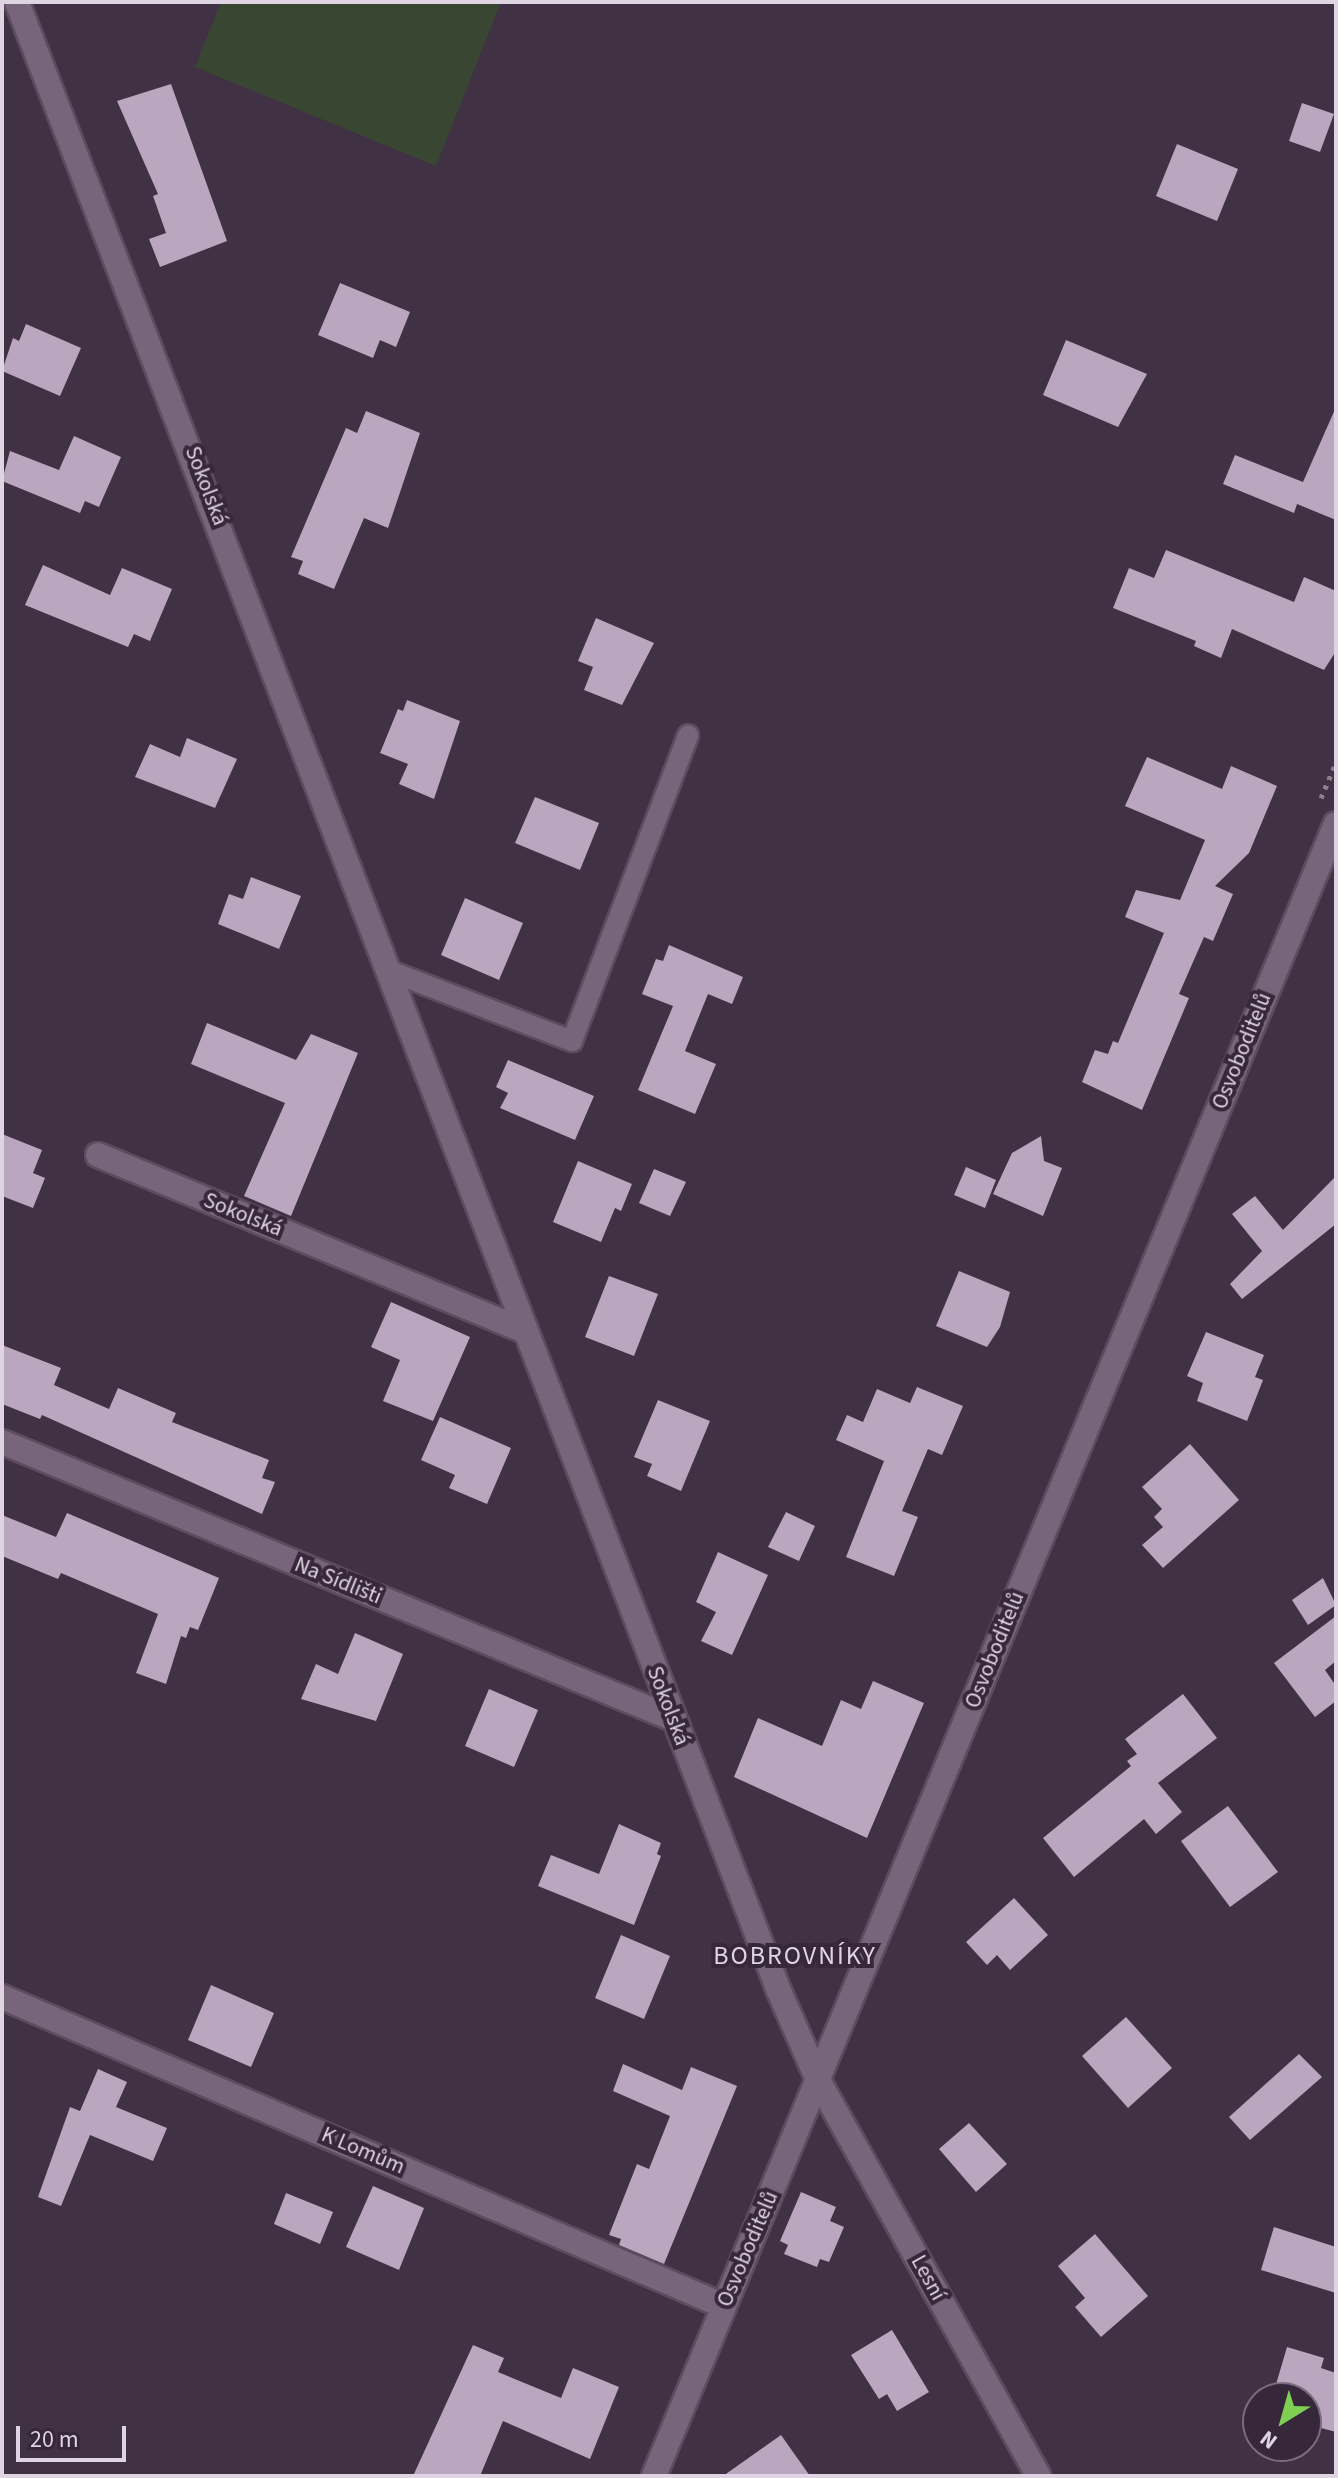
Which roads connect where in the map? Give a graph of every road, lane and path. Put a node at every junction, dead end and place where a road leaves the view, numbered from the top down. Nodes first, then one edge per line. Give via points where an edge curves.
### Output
1 (17, 2) edge
2 (688, 735) dead end
3 (1336, 824) edge
4 (392, 972) junction
5 (98, 1155) dead end
6 (522, 1330) junction
7 (2, 1442) edge
8 (674, 1719) junction
9 (2, 1997) edge
10 (818, 2080) junction
11 (724, 2306) junction
12 (654, 2476) edge
13 (1038, 2476) edge

1 - 4 street, Sokolská
2 - 4 lane via 572,1041
3 - 10 street, Osvoboditelů
4 - 6 street, Sokolská
5 - 6 street, Sokolská
6 - 8 street, Sokolská
7 - 8 street, Na Sídlišti
8 - 10 street, Sokolská
9 - 11 street, K Lomům
10 - 11 street, Osvoboditelů
10 - 13 street, Lesní
11 - 12 street, Osvoboditelů

